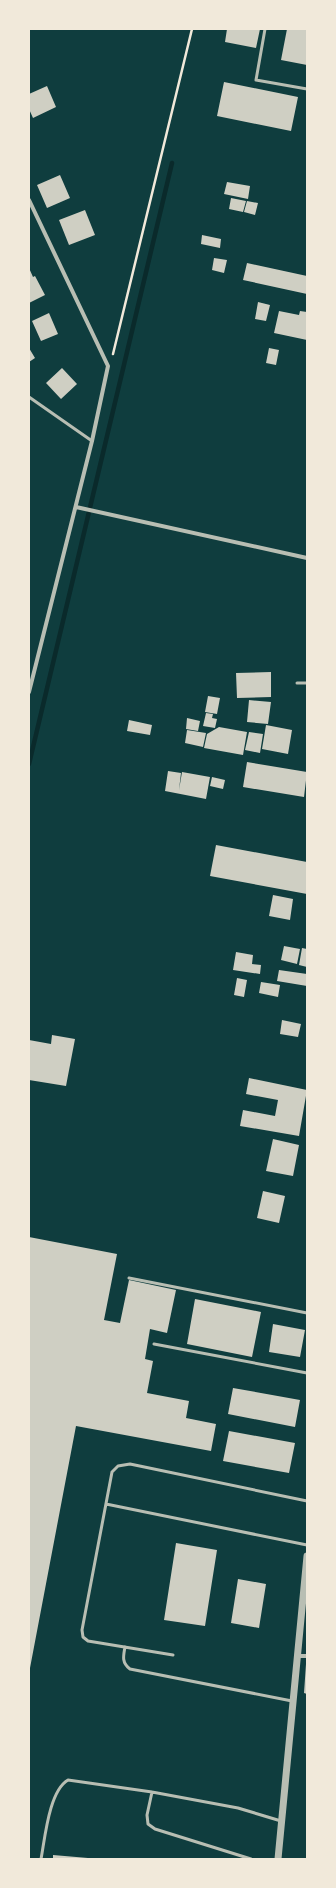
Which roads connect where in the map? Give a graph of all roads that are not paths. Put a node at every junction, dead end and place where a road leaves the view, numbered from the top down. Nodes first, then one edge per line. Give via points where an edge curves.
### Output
1 (265, 29) edge
2 (307, 89) edge
3 (29, 200) edge
4 (29, 397) edge
5 (92, 441) junction
6 (76, 507) junction
7 (307, 558) edge
8 (297, 683) dead end
9 (307, 683) edge
10 (29, 692) edge
11 (128, 1278) dead end
12 (307, 1313) edge
13 (154, 1344) dead end
14 (307, 1374) edge
15 (307, 1501) edge
16 (106, 1504) junction
17 (307, 1545) edge
18 (307, 1556) edge
19 (125, 1647) junction
20 (173, 1655) dead end
21 (298, 1656) junction
22 (307, 1656) edge
23 (293, 1701) junction
24 (152, 1792) junction
25 (281, 1821) junction
26 (41, 1859) edge
27 (251, 1859) edge
28 (278, 1859) edge

1 - 2 lane via 256,80
3 - 5 street via 108,366
4 - 5 lane
5 - 6 street
6 - 7 street
6 - 10 street
8 - 9 lane
11 - 12 lane
13 - 14 lane
15 - 16 lane via 130,1464 118,1466 112,1472
16 - 17 lane
16 - 19 lane via 82,1630 83,1637 88,1642
18 - 21 street
19 - 20 lane
19 - 23 lane via 123,1659 130,1669
21 - 22 street
21 - 23 street
23 - 25 street
24 - 25 lane via 238,1808
24 - 26 lane via 68,1780 62,1784 52,1803
24 - 27 lane via 147,1815 148,1824 155,1829
25 - 28 street

